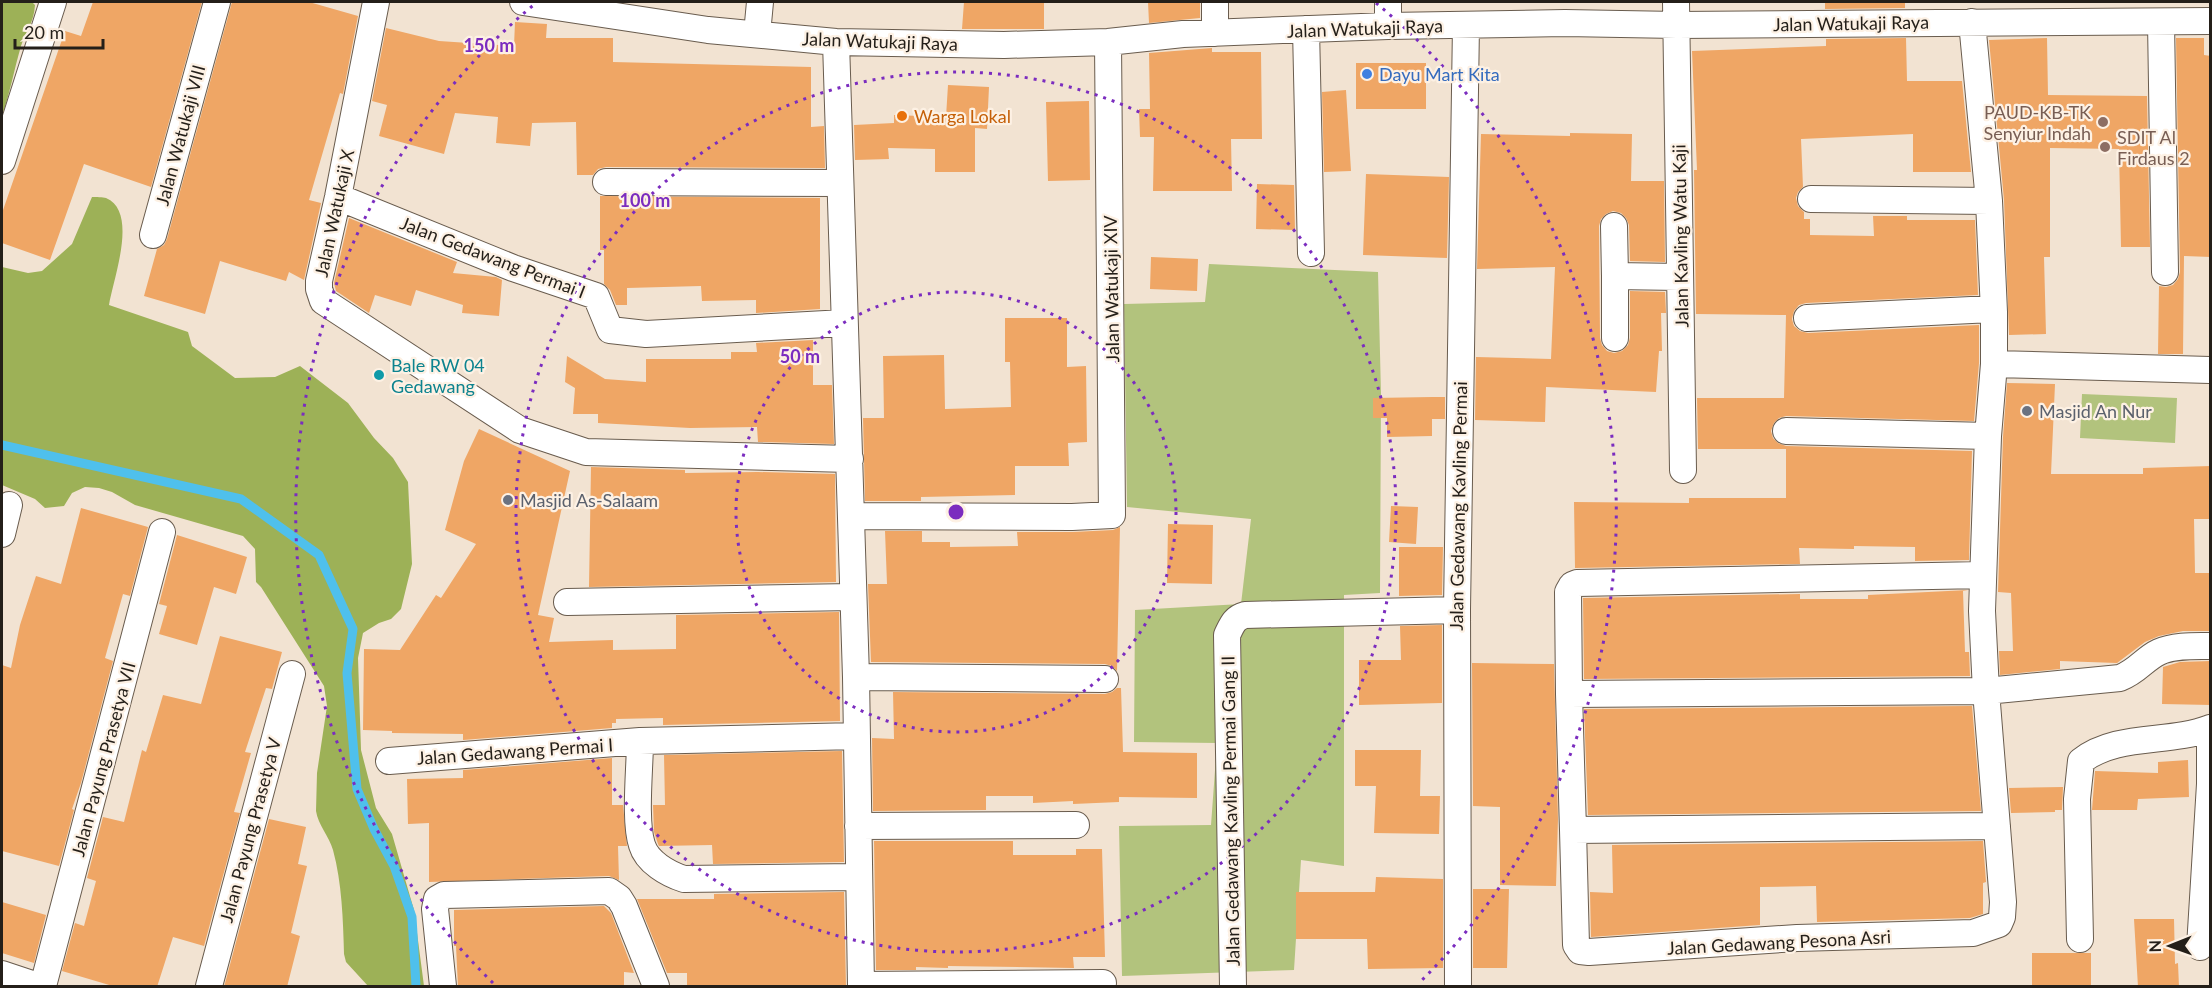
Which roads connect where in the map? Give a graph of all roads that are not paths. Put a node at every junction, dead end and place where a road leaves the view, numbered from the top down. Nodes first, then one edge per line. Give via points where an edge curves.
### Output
1 (217, 2) edge
2 (376, 2) edge
3 (523, 2) edge
4 (760, 2) edge
5 (1215, 2) edge
6 (50, 11) edge
7 (1565, 12) edge
8 (2016, 12) edge
9 (1677, 13) edge
10 (1388, 14) edge
11 (2211, 21) edge
12 (1972, 22) junction
13 (2161, 22) junction
14 (1466, 25) junction
15 (1306, 29) junction
16 (1215, 33) junction
17 (757, 34) junction
18 (836, 42) junction
19 (1108, 42) junction
20 (2, 161) edge
21 (606, 182) dead end
22 (840, 183) junction
23 (338, 197) junction
24 (1811, 199) dead end
25 (1989, 201) junction
26 (1614, 226) dead end
27 (153, 235) dead end
28 (1311, 253) dead end
29 (2165, 272) dead end
30 (1615, 276) junction
31 (1680, 277) junction
32 (1994, 312) junction
33 (1807, 318) dead end
34 (844, 323) junction
35 (1615, 338) dead end
36 (1994, 364) junction
37 (2211, 370) edge
38 (1786, 431) dead end
39 (1988, 436) junction
40 (850, 459) junction
41 (1683, 470) dead end
42 (9, 505) dead end
43 (851, 516) junction
44 (162, 532) dead end
45 (2, 534) edge
46 (1983, 575) junction
47 (852, 597) junction
48 (567, 602) dead end
49 (1457, 610) junction
50 (2211, 646) edge
51 (292, 674) dead end
52 (856, 677) junction
53 (1105, 679) dead end
54 (1986, 691) junction
55 (1569, 694) junction
56 (2211, 728) edge
57 (857, 736) junction
58 (640, 741) junction
59 (389, 761) dead end
60 (1076, 825) dead end
61 (858, 826) junction
62 (1996, 826) junction
63 (1573, 830) junction
64 (859, 877) junction
65 (2080, 939) dead end
66 (2200, 947) dead end
67 (2, 974) edge
68 (1103, 983) dead end
69 (861, 986) edge
70 (38, 987) edge
71 (43, 987) edge
72 (209, 987) edge
73 (443, 987) edge
74 (656, 987) edge
75 (1233, 987) edge
76 (1458, 987) edge

1 - 27 street, Jalan Watukaji VIII
2 - 23 street, Jalan Watukaji X
3 - 17 street, Jalan Watukaji Raya
4 - 17 street
5 - 16 street
6 - 20 street
7 - 9 street, Jalan Watukaji Raya
7 - 14 street, Jalan Watukaji Raya
8 - 12 street, Jalan Watukaji Raya
8 - 13 street, Jalan Watukaji Raya
9 - 12 street, Jalan Watukaji Raya
9 - 31 street, Jalan Kavling Watu Kaji
10 - 14 street, Jalan Watukaji Raya
10 - 15 street, Jalan Watukaji Raya
11 - 13 street, Jalan Watukaji Raya
12 - 25 street, Jalan Gedawang Pesona Asri
13 - 29 street
14 - 49 street, Jalan Gedawang Kavling Permai
15 - 16 street, Jalan Watukaji Raya
15 - 28 street
16 - 19 street, Jalan Watukaji Raya
17 - 18 street, Jalan Watukaji Raya
18 - 19 street, Jalan Watukaji Raya
18 - 22 street
19 - 43 street, Jalan Watukaji XIV via 1112,515
21 - 22 street
22 - 34 street
23 - 34 street, Jalan Gedawang Permai I via 513,268 596,296 610,330 646,334
23 - 40 street, Jalan Watukaji X via 319,281 323,301 520,430 586,452
24 - 25 street
25 - 32 street, Jalan Gedawang Pesona Asri
26 - 30 street
30 - 31 street
30 - 35 street
31 - 41 street, Jalan Kavling Watu Kaji
32 - 33 street via 1992,309
32 - 36 street, Jalan Gedawang Pesona Asri
34 - 40 street
36 - 37 street
36 - 39 street, Jalan Gedawang Pesona Asri
38 - 39 street
39 - 46 street, Jalan Gedawang Pesona Asri
40 - 43 street
42 - 45 street
43 - 47 street
44 - 71 street, Jalan Payung Prasetya VII
46 - 54 street, Jalan Gedawang Pesona Asri
46 - 55 street, Jalan Gedawang Pesona Asri via 1577,583 1568,592
47 - 48 street
47 - 52 street
49 - 75 street, Jalan Gedawang Kavling Permai Gang II via 1245,615 1233,622 1227,635
49 - 76 street, Jalan Gedawang Kavling Permai
50 - 54 street via 2158,652 2120,678
51 - 72 street, Jalan Payung Prasetya V
52 - 53 street
52 - 57 street
54 - 55 street
54 - 62 street, Jalan Gedawang Pesona Asri
55 - 63 street, Jalan Gedawang Pesona Asri
56 - 65 street via 2193,735 2114,745 2081,761 2077,799
56 - 66 street
57 - 58 street, Jalan Gedawang Permai I
57 - 61 street
58 - 59 street, Jalan Gedawang Permai I
58 - 64 street, Jalan Gedawang Permai I via 638,828 642,847 654,863 672,875 684,879
60 - 61 street
61 - 64 street
62 - 63 street
62 - 63 street, Jalan Gedawang Pesona Asri via 2002,917 1999,924 1987,929 1973,933 1589,952 1580,951 1576,945
64 - 69 street
67 - 70 street
68 - 69 street
73 - 74 street via 435,909 444,895 609,891 624,906

